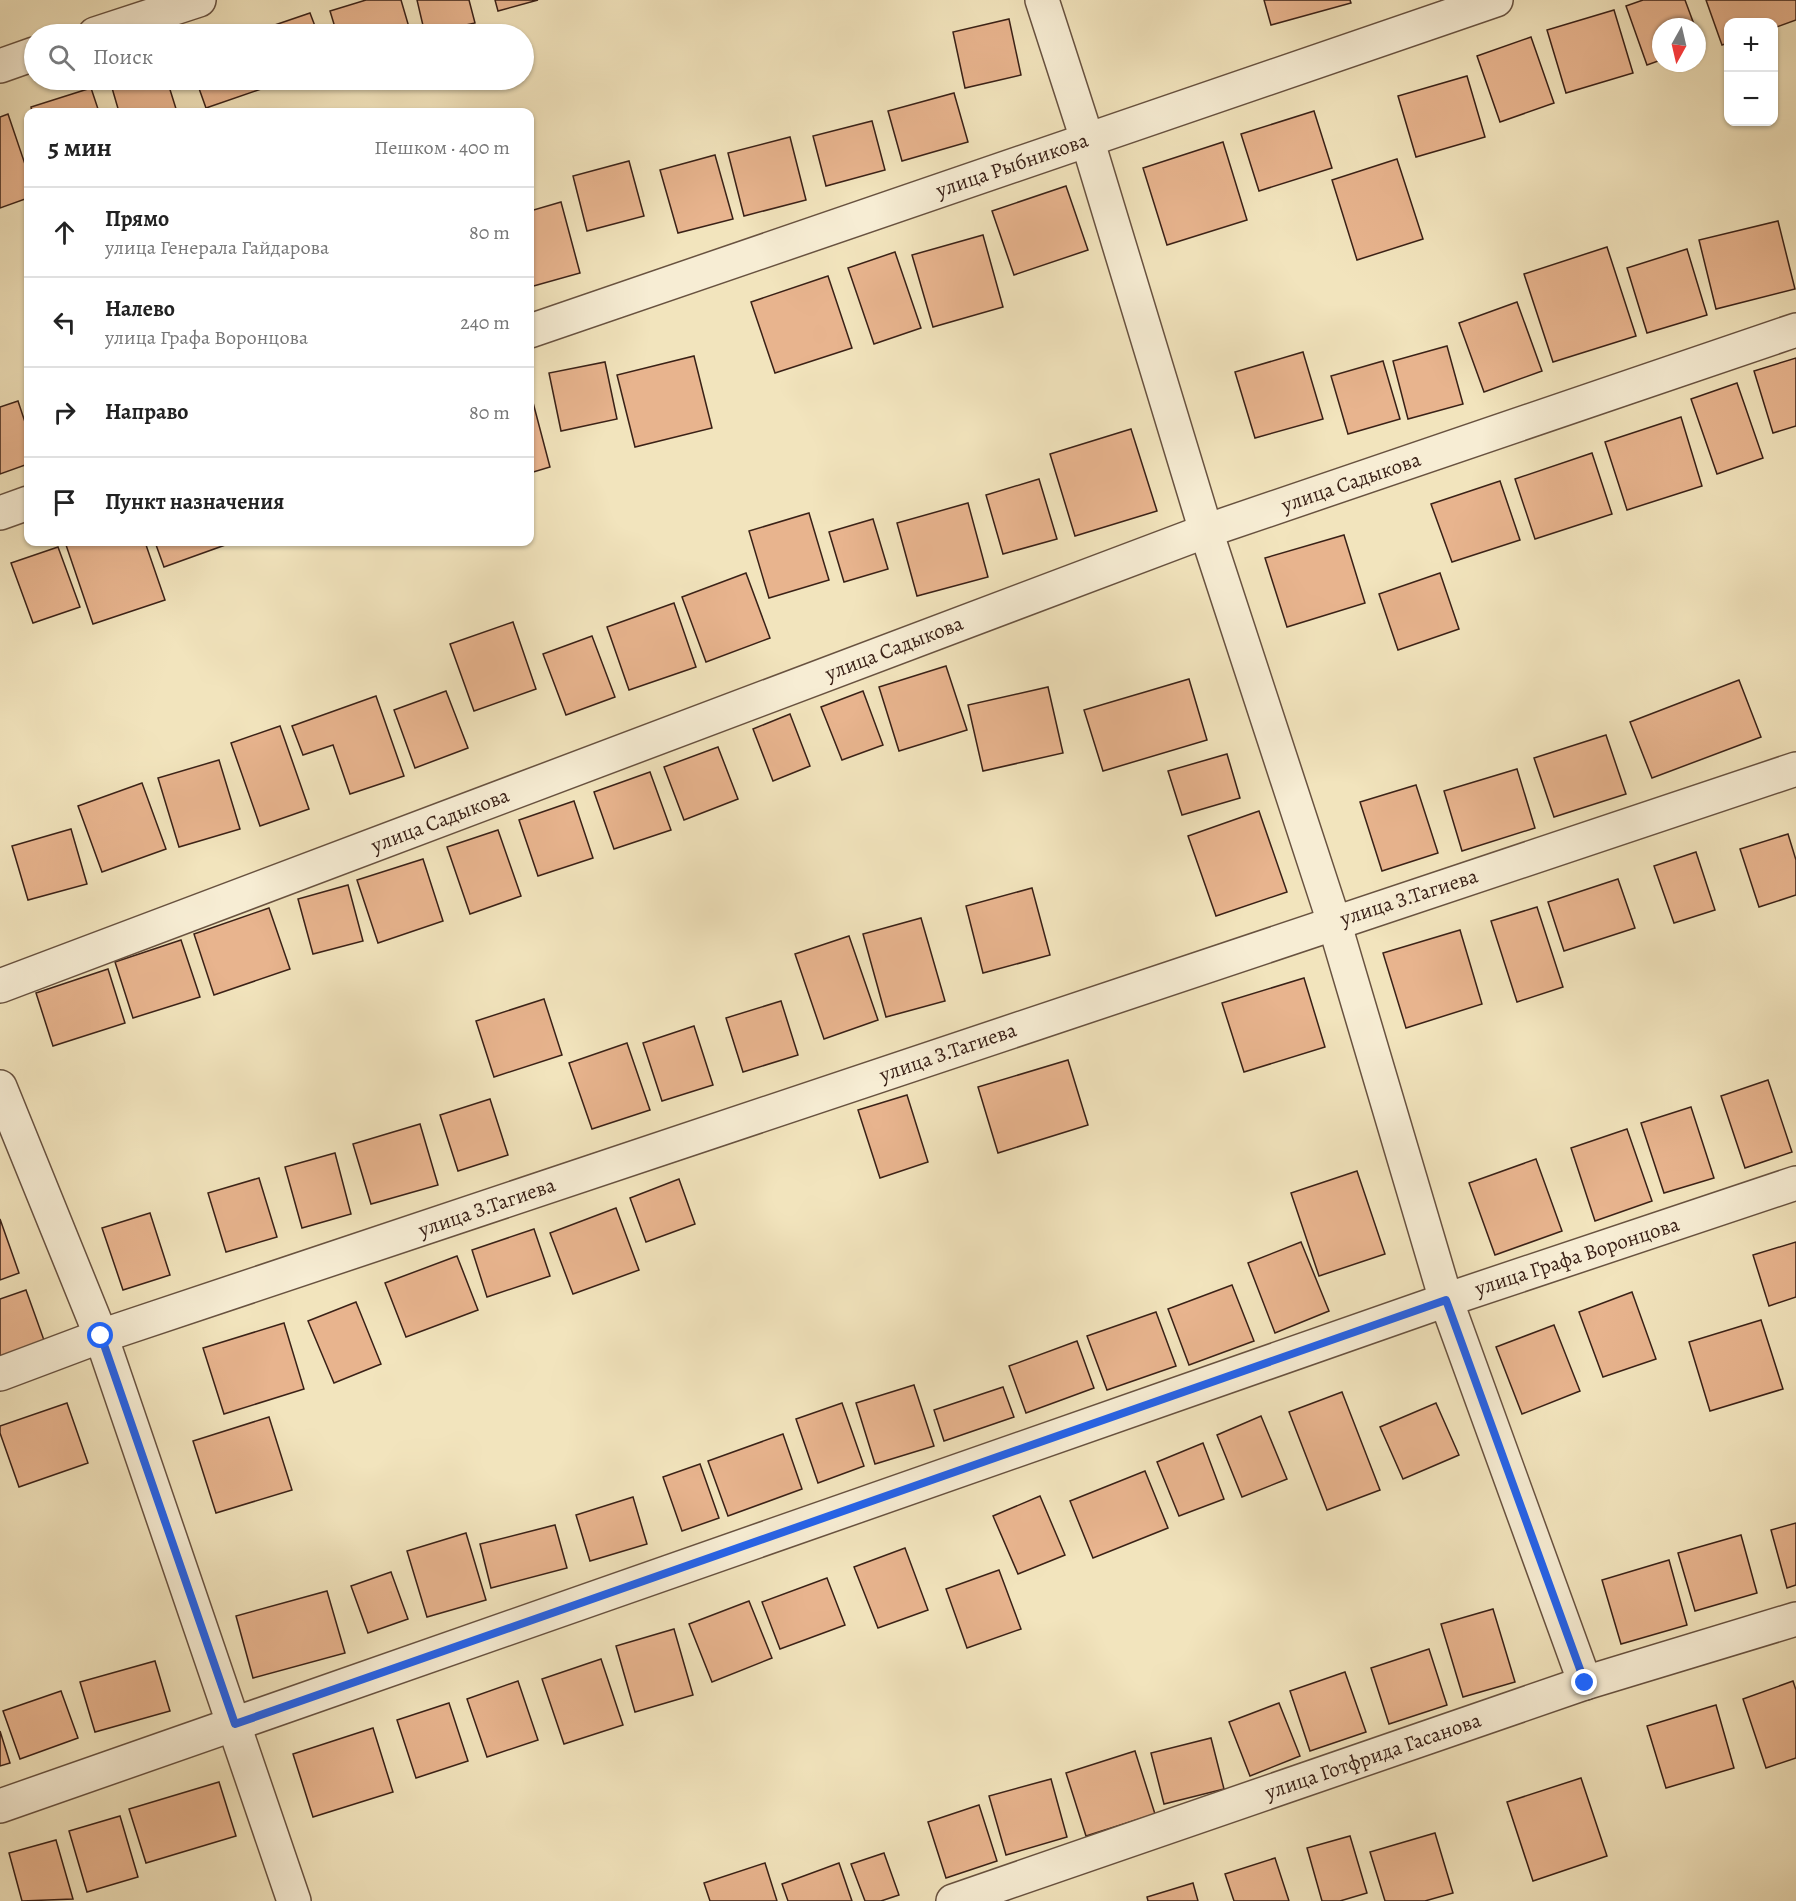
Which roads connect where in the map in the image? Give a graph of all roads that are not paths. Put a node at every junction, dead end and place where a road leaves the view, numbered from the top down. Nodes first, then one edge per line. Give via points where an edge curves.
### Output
1 (200, 0) edge
2 (1042, 0) edge
3 (1496, 0) edge
4 (126, 24) edge
5 (24, 58) edge
6 (0, 66) edge
7 (1087, 140) junction
8 (534, 330) edge
9 (1796, 330) edge
10 (24, 504) edge
11 (0, 513) edge
12 (1206, 531) junction
13 (1796, 769) edge
14 (1334, 922) junction
15 (0, 986) edge
16 (0, 1087) edge
17 (1796, 1183) edge
18 (1446, 1300) junction
19 (101, 1336) junction
20 (0, 1374) edge
21 (1796, 1619) edge
22 (1585, 1683) junction
23 (235, 1724) junction
24 (0, 1806) edge
25 (294, 1901) edge
26 (953, 1901) edge

1 - 4 street
2 - 7 street
3 - 7 street, улица Рыбникова
5 - 6 street
7 - 8 street, улица Рыбникова
7 - 12 street
9 - 12 street, улица Садыкова
10 - 11 street
12 - 14 street
12 - 15 street, улица Садыкова
13 - 14 street, улица З.Тагиева
14 - 18 street
14 - 19 street, улица З.Тагиева
16 - 19 street
17 - 18 street, улица Графа Воронцова
18 - 22 street
18 - 23 street, улица Графа Воронцова
19 - 20 street, улица З.Тагиева
19 - 23 street
21 - 22 street, улица Готфрида Гасанова
22 - 26 street, улица Готфрида Гасанова
23 - 24 street, улица Графа Воронцова
23 - 25 street

